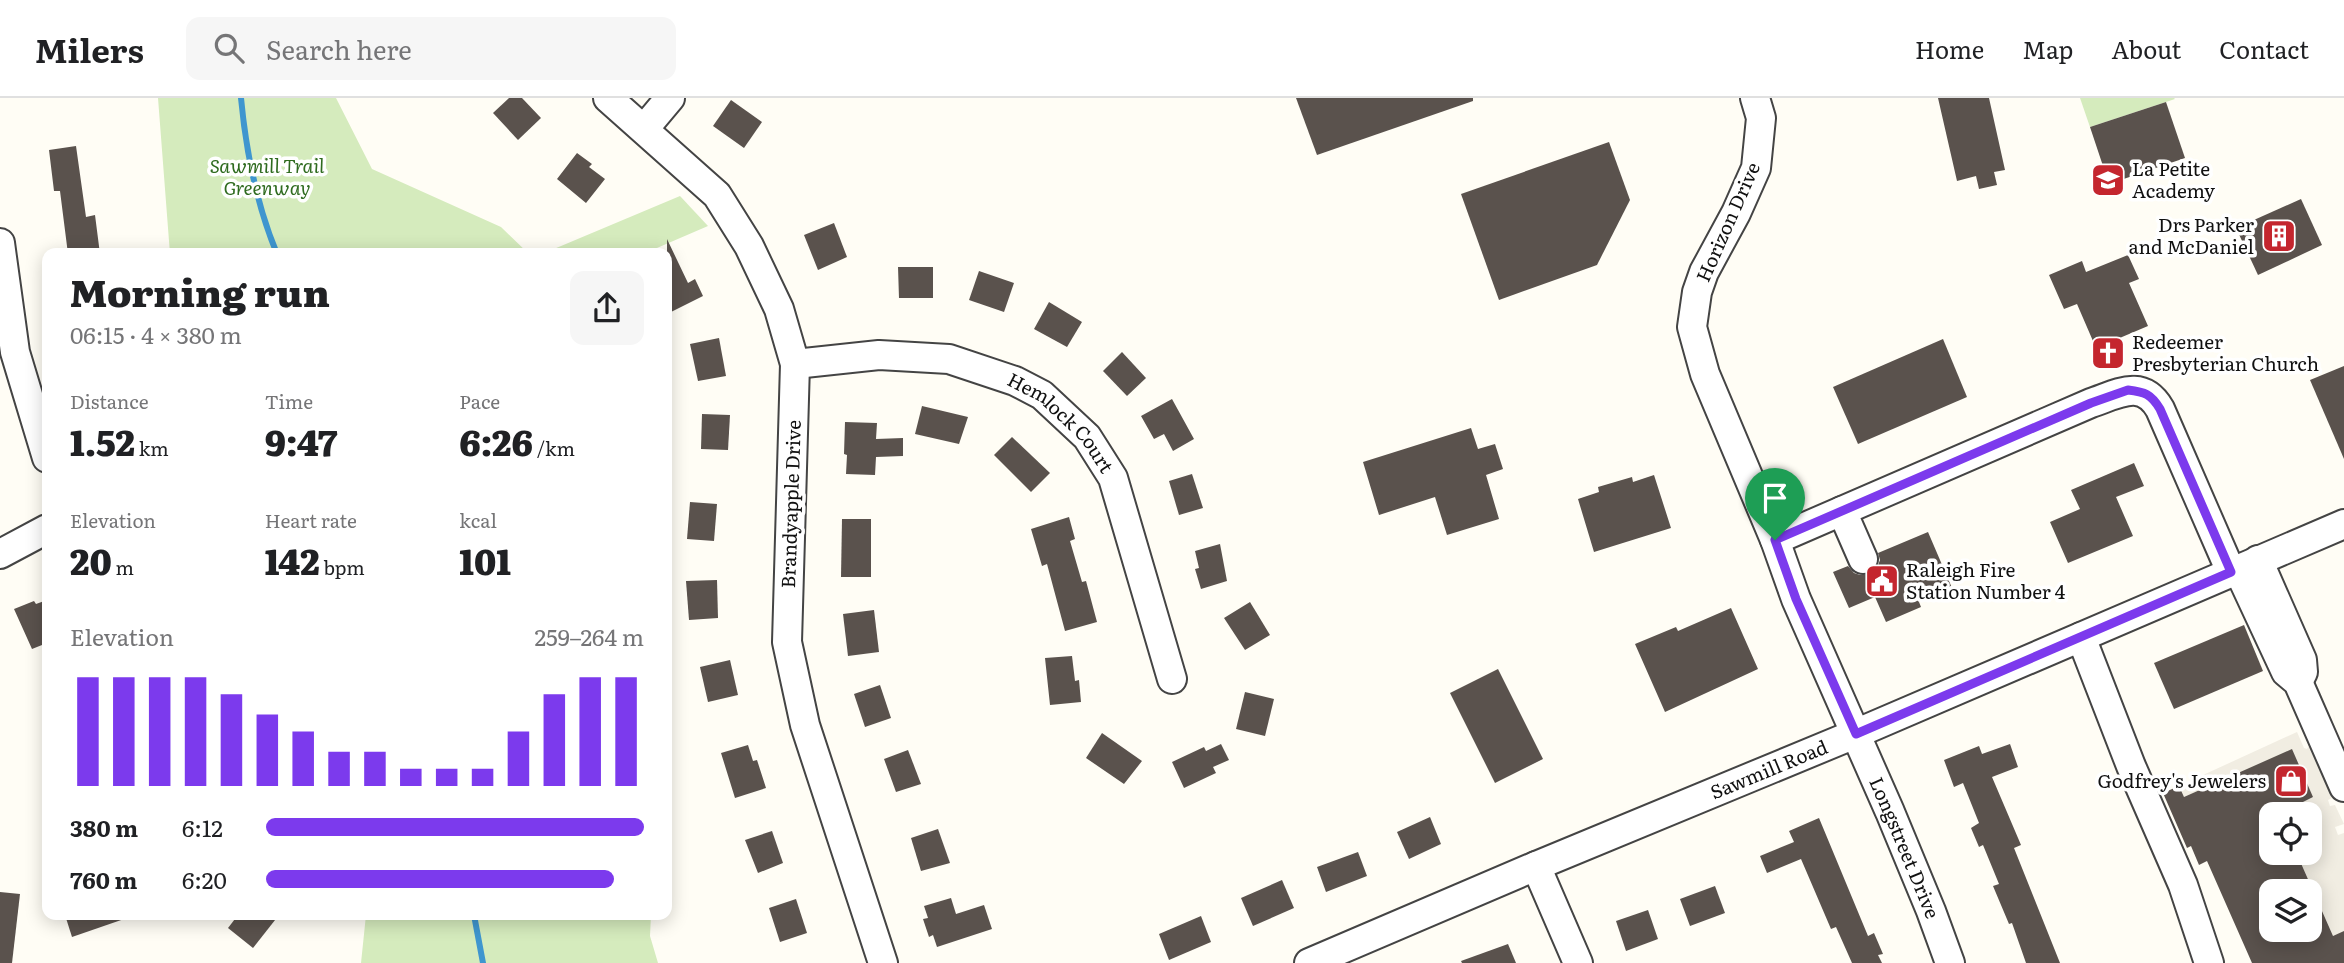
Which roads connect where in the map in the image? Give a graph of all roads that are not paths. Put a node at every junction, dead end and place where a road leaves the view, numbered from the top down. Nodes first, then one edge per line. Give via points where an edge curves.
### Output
1 (608, 98) edge
2 (670, 98) edge
3 (1755, 98) edge
4 (644, 129) junction
5 (0, 243) edge
6 (795, 364) junction
7 (42, 441) edge
8 (1842, 511) junction
9 (2344, 524) edge
10 (42, 532) edge
11 (1775, 540) junction
12 (0, 554) edge
13 (1863, 559) dead end
14 (2242, 567) junction
15 (2081, 637) junction
16 (1172, 679) dead end
17 (1856, 734) junction
18 (2344, 788) edge
19 (1536, 866) junction
20 (883, 963) edge
21 (1309, 963) edge
22 (1578, 963) edge
23 (1950, 963) edge
24 (2209, 963) edge

1 - 4 street, Brandyapple Drive
2 - 4 street
3 - 11 street, Horizon Drive via 1761,118 1756,168 1704,272 1692,327 1705,374
4 - 6 street, Brandyapple Drive via 717,195 749,246 779,309
5 - 7 street via 15,352
6 - 16 street, Hemlock Court via 879,355 949,359 1042,395 1087,437 1113,478
6 - 20 street, Brandyapple Drive via 787,642 805,725
8 - 11 street
8 - 13 street
8 - 14 street via 2091,403 2128,390 2141,391 2152,396 2160,409
9 - 14 street, Sawmill Road
10 - 12 street
11 - 17 street, Horizon Drive
14 - 15 street, Sawmill Road
14 - 18 street via 2286,672 2298,682
15 - 17 street, Sawmill Road
15 - 24 street via 2183,885
17 - 19 street, Sawmill Road
17 - 23 street, Longstreet Drive
19 - 21 street, Sawmill Road
19 - 22 street

